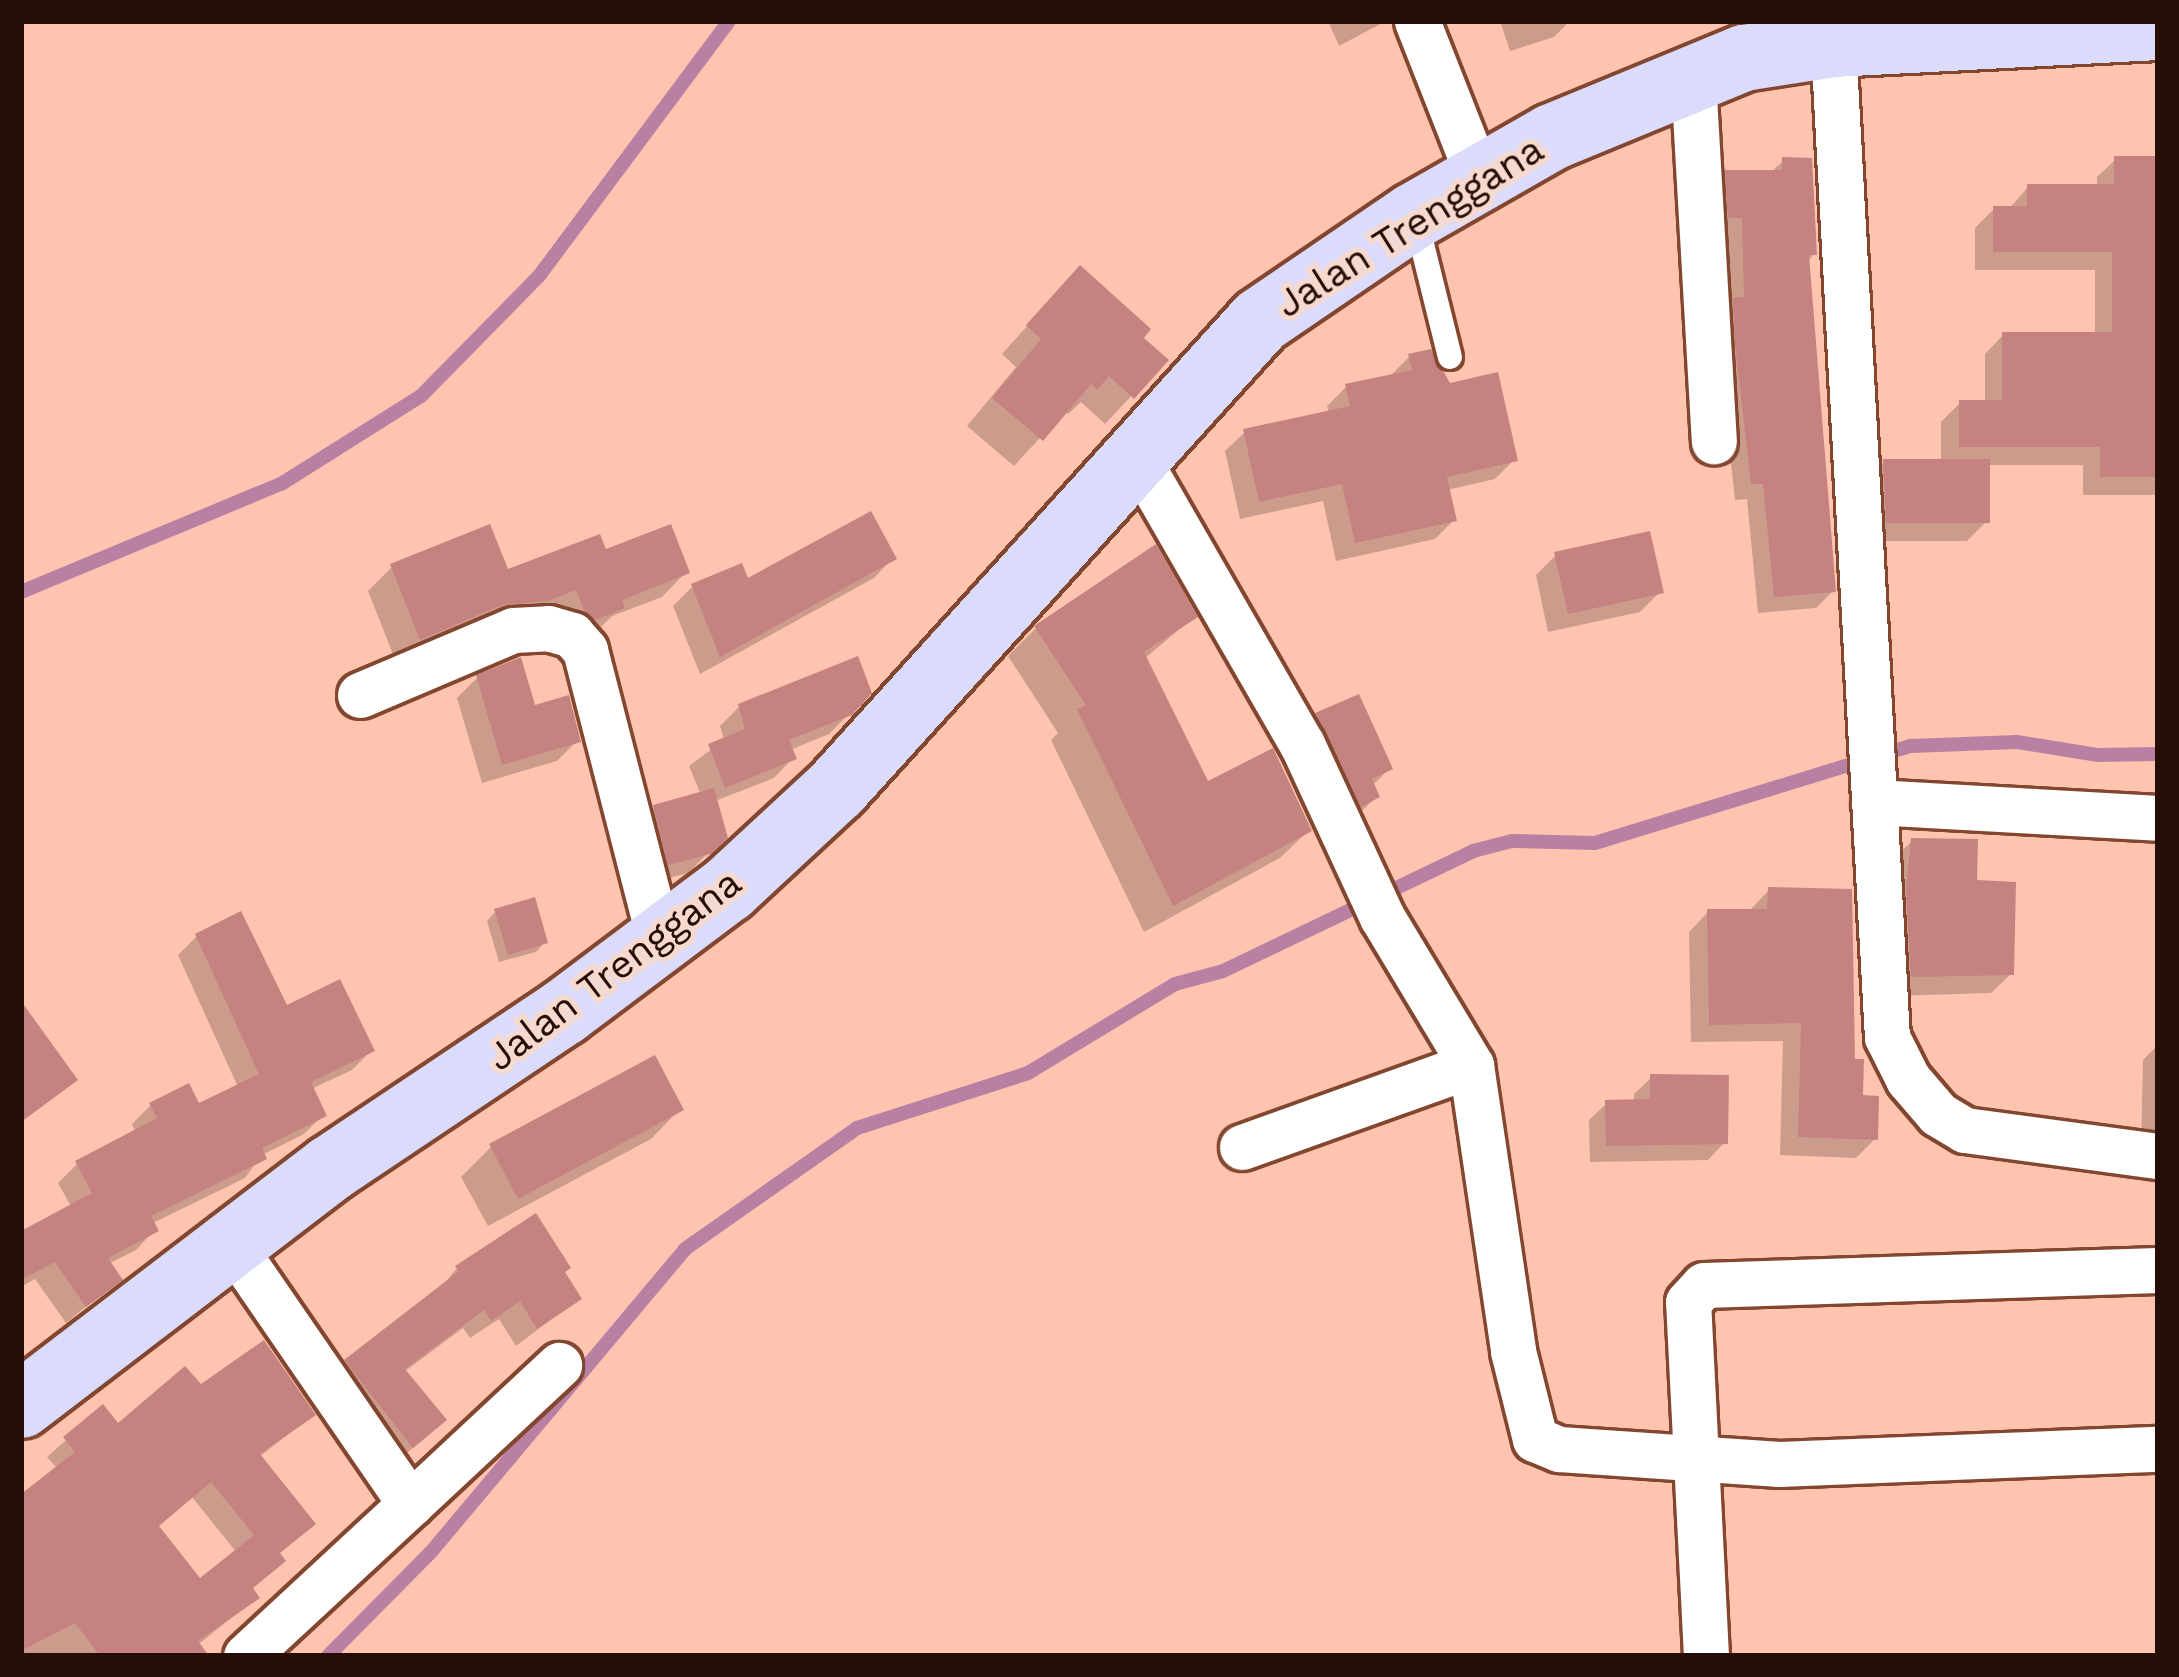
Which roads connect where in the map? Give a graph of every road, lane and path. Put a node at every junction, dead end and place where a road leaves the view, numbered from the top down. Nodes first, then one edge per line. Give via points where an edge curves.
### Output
1 (1417, 21) edge
2 (2158, 27) edge
3 (1832, 44) junction
4 (1725, 53) edge
5 (1478, 176) junction
6 (1414, 216) junction
7 (1450, 357) dead end
8 (1714, 441) dead end
9 (1135, 454) junction
10 (360, 695) dead end
11 (1874, 802) junction
12 (2158, 818) edge
13 (660, 943) junction
14 (1471, 1065) junction
15 (1242, 1147) dead end
16 (2158, 1156) edge
17 (233, 1246) junction
18 (2158, 1270) edge
19 (560, 1365) dead end
20 (21, 1405) edge
21 (2158, 1449) edge
22 (1696, 1458) junction
23 (410, 1504) junction
24 (246, 1656) edge
25 (1706, 1656) edge

1 - 5 street
2 - 3 main road, Jalan Trenggana
3 - 4 main road, Jalan Trenggana
3 - 11 street
4 - 5 main road, Jalan Trenggana
4 - 8 street
5 - 6 main road, Jalan Trenggana
6 - 7 lane
6 - 9 main road, Jalan Trenggana via 1260,321
9 - 13 main road, Jalan Trenggana via 837,788
9 - 14 street via 1302,743 1382,917
10 - 13 street via 513,631 572,635 585,650
11 - 12 street
11 - 16 street via 1887,1037 1908,1079 1938,1114 1965,1130
13 - 17 main road, Jalan Trenggana via 331,1168
14 - 15 street
14 - 22 street via 1513,1351 1534,1439 1559,1449
17 - 20 main road, Jalan Trenggana
17 - 23 street
18 - 22 street via 1704,1285 1688,1302
19 - 23 street
21 - 22 street via 1779,1464
22 - 25 street
23 - 24 street

